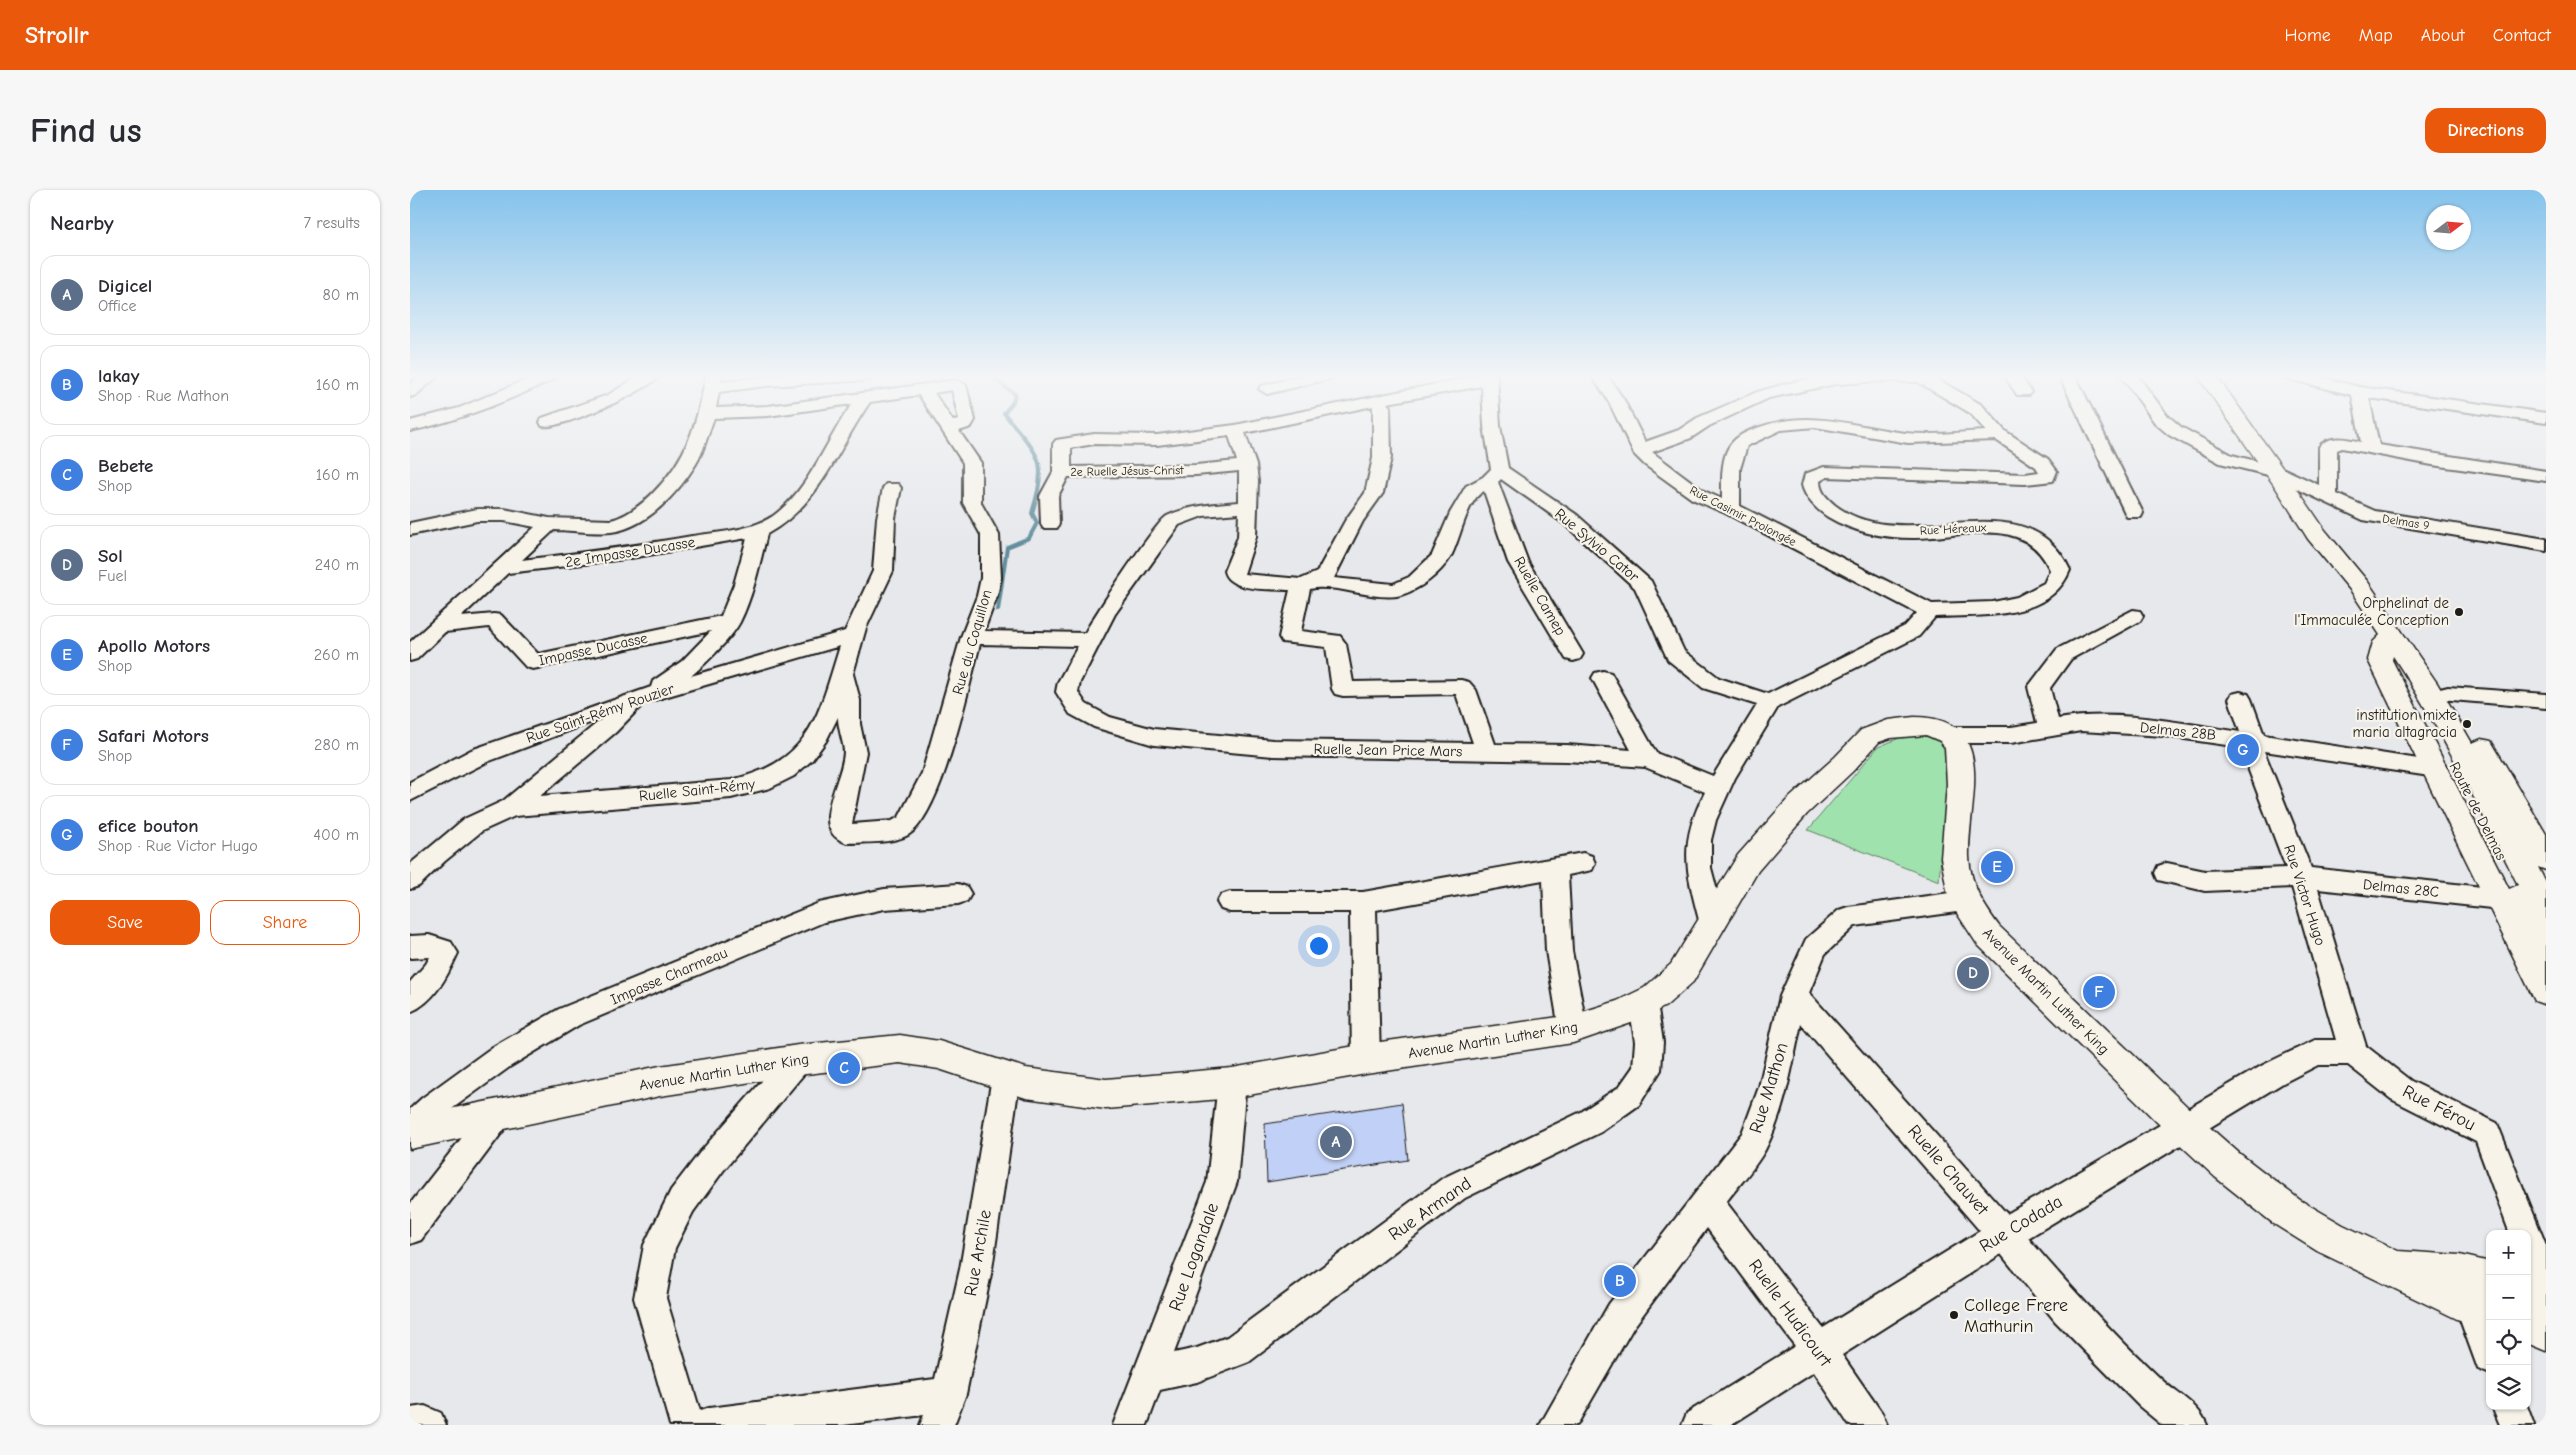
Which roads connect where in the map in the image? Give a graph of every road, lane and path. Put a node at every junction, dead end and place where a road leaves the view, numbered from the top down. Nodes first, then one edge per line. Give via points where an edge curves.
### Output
1 (700, 433) edge
2 (841, 433) edge
3 (953, 433) edge
4 (1214, 433) edge
5 (1236, 433) edge
6 (1382, 433) edge
7 (1492, 433) edge
8 (1632, 433) edge
9 (1687, 433) edge
10 (1759, 433) edge
11 (1881, 433) edge
12 (1997, 433) edge
13 (2095, 433) edge
14 (2178, 433) edge
15 (2247, 433) edge
16 (2368, 433) edge
17 (1999, 435) junction
18 (2371, 448) junction
19 (1640, 450) junction
20 (1247, 465) junction
21 (2274, 471) junction
22 (1062, 472) junction
23 (1494, 475) junction
24 (2546, 476) edge
25 (892, 488) dead end
26 (2328, 496) junction
27 (1247, 507) junction
28 (1731, 509) junction
29 (2134, 512) dead end
30 (549, 524) junction
31 (1050, 524) dead end
32 (410, 529) edge
33 (758, 531) junction
34 (2546, 545) edge
35 (502, 568) junction
36 (1307, 584) junction
37 (1929, 611) junction
38 (2133, 616) dead end
39 (731, 620) junction
40 (442, 626) junction
41 (854, 635) junction
42 (971, 637) junction
43 (1091, 640) junction
44 (2391, 643) junction
45 (410, 654) edge
46 (1573, 654) dead end
47 (844, 674) junction
48 (1603, 678) dead end
49 (2448, 694) junction
50 (639, 697) junction
51 (2240, 699) dead end
52 (2546, 701) edge
53 (1770, 702) junction
54 (2050, 728) junction
55 (1949, 735) junction
56 (2251, 740) junction
57 (1487, 752) junction
58 (1648, 758) junction
59 (2436, 769) junction
60 (1719, 788) junction
61 (410, 792) edge
62 (511, 807) junction
63 (2546, 859) edge
64 (1583, 863) dead end
65 (1555, 868) junction
66 (2167, 873) dead end
67 (2302, 877) junction
68 (410, 879) edge
69 (958, 894) dead end
70 (2500, 899) junction
71 (1964, 901) junction
72 (1230, 902) dead end
73 (1363, 902) junction
74 (2537, 912) edge
75 (1713, 924) junction
76 (410, 947) edge
77 (2546, 947) edge
78 (2546, 992) edge
79 (1794, 996) junction
80 (410, 1000) edge
81 (1642, 1003) junction
82 (1573, 1029) junction
83 (2354, 1053) junction
84 (1366, 1059) junction
85 (798, 1060) junction
86 (1006, 1077) junction
87 (1232, 1084) junction
88 (499, 1113) junction
89 (2185, 1126) junction
90 (410, 1129) edge
91 (410, 1133) edge
92 (1707, 1202) junction
93 (410, 1228) edge
94 (2525, 1230) edge
95 (2004, 1234) junction
96 (2531, 1246) edge
97 (2546, 1287) edge
98 (2531, 1291) edge
99 (2477, 1293) edge
100 (2546, 1295) edge
101 (2531, 1322) edge
102 (2531, 1323) edge
103 (2546, 1325) edge
104 (2546, 1332) edge
105 (2486, 1337) edge
106 (1818, 1350) junction
107 (1151, 1375) junction
108 (949, 1394) junction
109 (2510, 1410) edge
110 (412, 1425) edge
111 (429, 1425) edge
112 (687, 1425) edge
113 (709, 1425) edge
114 (937, 1425) edge
115 (1130, 1425) edge
116 (1556, 1425) edge
117 (1699, 1425) edge
118 (1870, 1425) edge
119 (2190, 1425) edge
120 (2516, 1425) edge

1 - 30 street via 688,462 672,484 635,517 611,526
2 - 33 street, 2e Impasse Ducasse via 822,469 802,496 780,519
3 - 42 street, Rue du Coquillon via 972,463 972,503 985,524 991,543 989,587
4 - 22 street via 1157,440 1094,439 1062,444
5 - 20 street
6 - 36 street via 1382,458 1374,493 1354,521 1325,576
7 - 23 street
8 - 19 street, Rue Casimir Prolongée
9 - 19 street
10 - 28 street via 1737,448 1732,470
11 - 17 street via 1910,438
12 - 17 street, Rue Héreaux
13 - 29 street
14 - 21 street, Delmas 9 via 2226,458
15 - 21 main road, Route de Delmas
16 - 18 street
17 - 37 street, Rue Héreaux via 2042,464 2048,471 2047,477 1824,472 1811,478 1813,493 1826,507 1848,520 1873,528 1926,532 1996,527 2029,537 2050,550 2060,570 2052,586 2033,598 2004,607
18 - 24 street
18 - 26 street via 2341,443 2328,447
19 - 28 street, Rue Casimir Prolongée via 1670,477 1698,495
20 - 22 street, 2e Ruelle Jésus-Christ via 1196,470
20 - 27 street
21 - 26 street, Delmas 9
21 - 44 main road, Route de Delmas
22 - 31 street, 2e Ruelle Jésus-Christ via 1049,496
23 - 36 street via 1472,490 1441,557 1416,581 1395,590
23 - 46 street, Ruelle Camep via 1518,562
23 - 53 street, Rue Sylvio Cator via 1570,519 1644,585 1675,655 1711,683
25 - 41 street, Ruelle Saint-Rémy via 886,518 883,571
26 - 34 street, Delmas 9 via 2370,516
27 - 36 street via 1247,537 1234,571 1235,577
27 - 43 street via 1200,511 1172,521 1106,613
28 - 37 street, Rue Casimir Prolongée
30 - 32 street via 504,515 477,515
30 - 35 street
33 - 35 street, 2e Impasse Ducasse via 616,555
33 - 39 street
35 - 40 street
36 - 57 street via 1289,637 1336,644 1343,689 1461,687 1465,690
37 - 53 street via 1912,631
38 - 54 street via 2064,654 2039,686
39 - 40 street, Impasse Ducasse via 533,662 494,620
39 - 50 street via 716,641 690,665 667,683
40 - 45 street
41 - 47 street, Ruelle Saint-Rémy
41 - 50 street, Rue Saint-Rémy Rouzier
42 - 43 street
42 - 47 street, Rue du Coquillon via 934,773 908,823 897,830 847,834 840,828 855,752
43 - 57 street, Ruelle Jean Price Mars via 1067,692 1078,709 1102,722 1154,737 1273,748
44 - 49 main road via 2428,667
44 - 59 main road via 2380,660
44 - 74 main road, Route de Delmas via 2458,772
47 - 62 street, Ruelle Saint-Rémy via 826,722 808,751 777,777 731,789
48 - 58 street
49 - 52 street
49 - 63 main road via 2472,729
50 - 61 street, Rue Saint-Rémy Rouzier via 480,756
50 - 62 street via 608,727
51 - 56 street, Rue Victor Hugo
53 - 60 street
54 - 55 street, Delmas 28B via 2011,735
54 - 56 street, Delmas 28B via 2081,723 2164,728
55 - 71 main road, Avenue Martin Luther King via 1958,747 1961,784 1955,858
55 - 75 main road, Avenue Martin Luther King via 1929,726 1914,726 1888,729 1870,736 1797,807 1748,863
56 - 59 street, Delmas 28B
56 - 67 street, Rue Victor Hugo
57 - 58 street, Ruelle Jean Price Mars
58 - 60 street, Ruelle Jean Price Mars
59 - 70 main road
60 - 75 street via 1703,822 1698,860
62 - 68 street, Ruelle Saint-Rémy via 473,825
64 - 65 street
65 - 73 street
65 - 82 street via 1559,952
66 - 67 street, Delmas 28C via 2204,881
67 - 70 street, Delmas 28C
67 - 83 street, Rue Victor Hugo
69 - 90 street, Impasse Charmeau via 884,899 820,913 569,1017 501,1057 432,1107
70 - 78 main road
71 - 79 street, Rue Mathon via 1848,917 1815,947
71 - 89 main road, Avenue Martin Luther King via 1988,935
72 - 73 street
73 - 84 street
74 - 77 main road, Route de Delmas
75 - 81 main road, Avenue Martin Luther King via 1682,973 1655,997
76 - 80 street via 431,946 446,953 436,972
79 - 92 street, Rue Mathon via 1773,1086 1754,1141
79 - 95 street, Ruelle Chauvet
81 - 82 main road, Avenue Martin Luther King
81 - 107 street, Rue Armand via 1649,1042 1647,1070 1629,1096 1592,1122 1454,1188 1238,1350 1197,1365
82 - 84 main road, Avenue Martin Luther King
83 - 89 street, Rue Codada via 2315,1052
83 - 94 street, Rue Férou via 2401,1090 2487,1133
84 - 87 main road, Avenue Martin Luther King
85 - 86 main road, Avenue Martin Luther King via 900,1049 939,1055
85 - 88 main road, Avenue Martin Luther King via 660,1081
85 - 112 street via 682,1201 660,1245 650,1298
86 - 87 main road, Avenue Martin Luther King via 1026,1083 1106,1094
86 - 108 street, Rue Archile via 976,1269
87 - 107 street, Rue Logandale via 1222,1182
88 - 91 main road, Avenue Martin Luther King
88 - 93 street
89 - 95 street, Rue Codada
89 - 99 main road, Avenue Martin Luther King via 2287,1212 2330,1238 2396,1269
92 - 106 street, Ruelle Hudicourt
92 - 116 street, Rue Mathon via 1621,1316
95 - 106 street, Rue Codada
95 - 119 street, Ruelle Chauvet via 2067,1309 2151,1394
96 - 97 street, Rue Férou
98 - 100 main road
99 - 105 street
101 - 103 main road
102 - 104 main road
106 - 117 street, Rue Codada
106 - 118 street, Ruelle Hudicourt
107 - 115 street, Rue Logandale
108 - 113 street
108 - 114 street, Rue Archile
109 - 120 street
110 - 111 street

